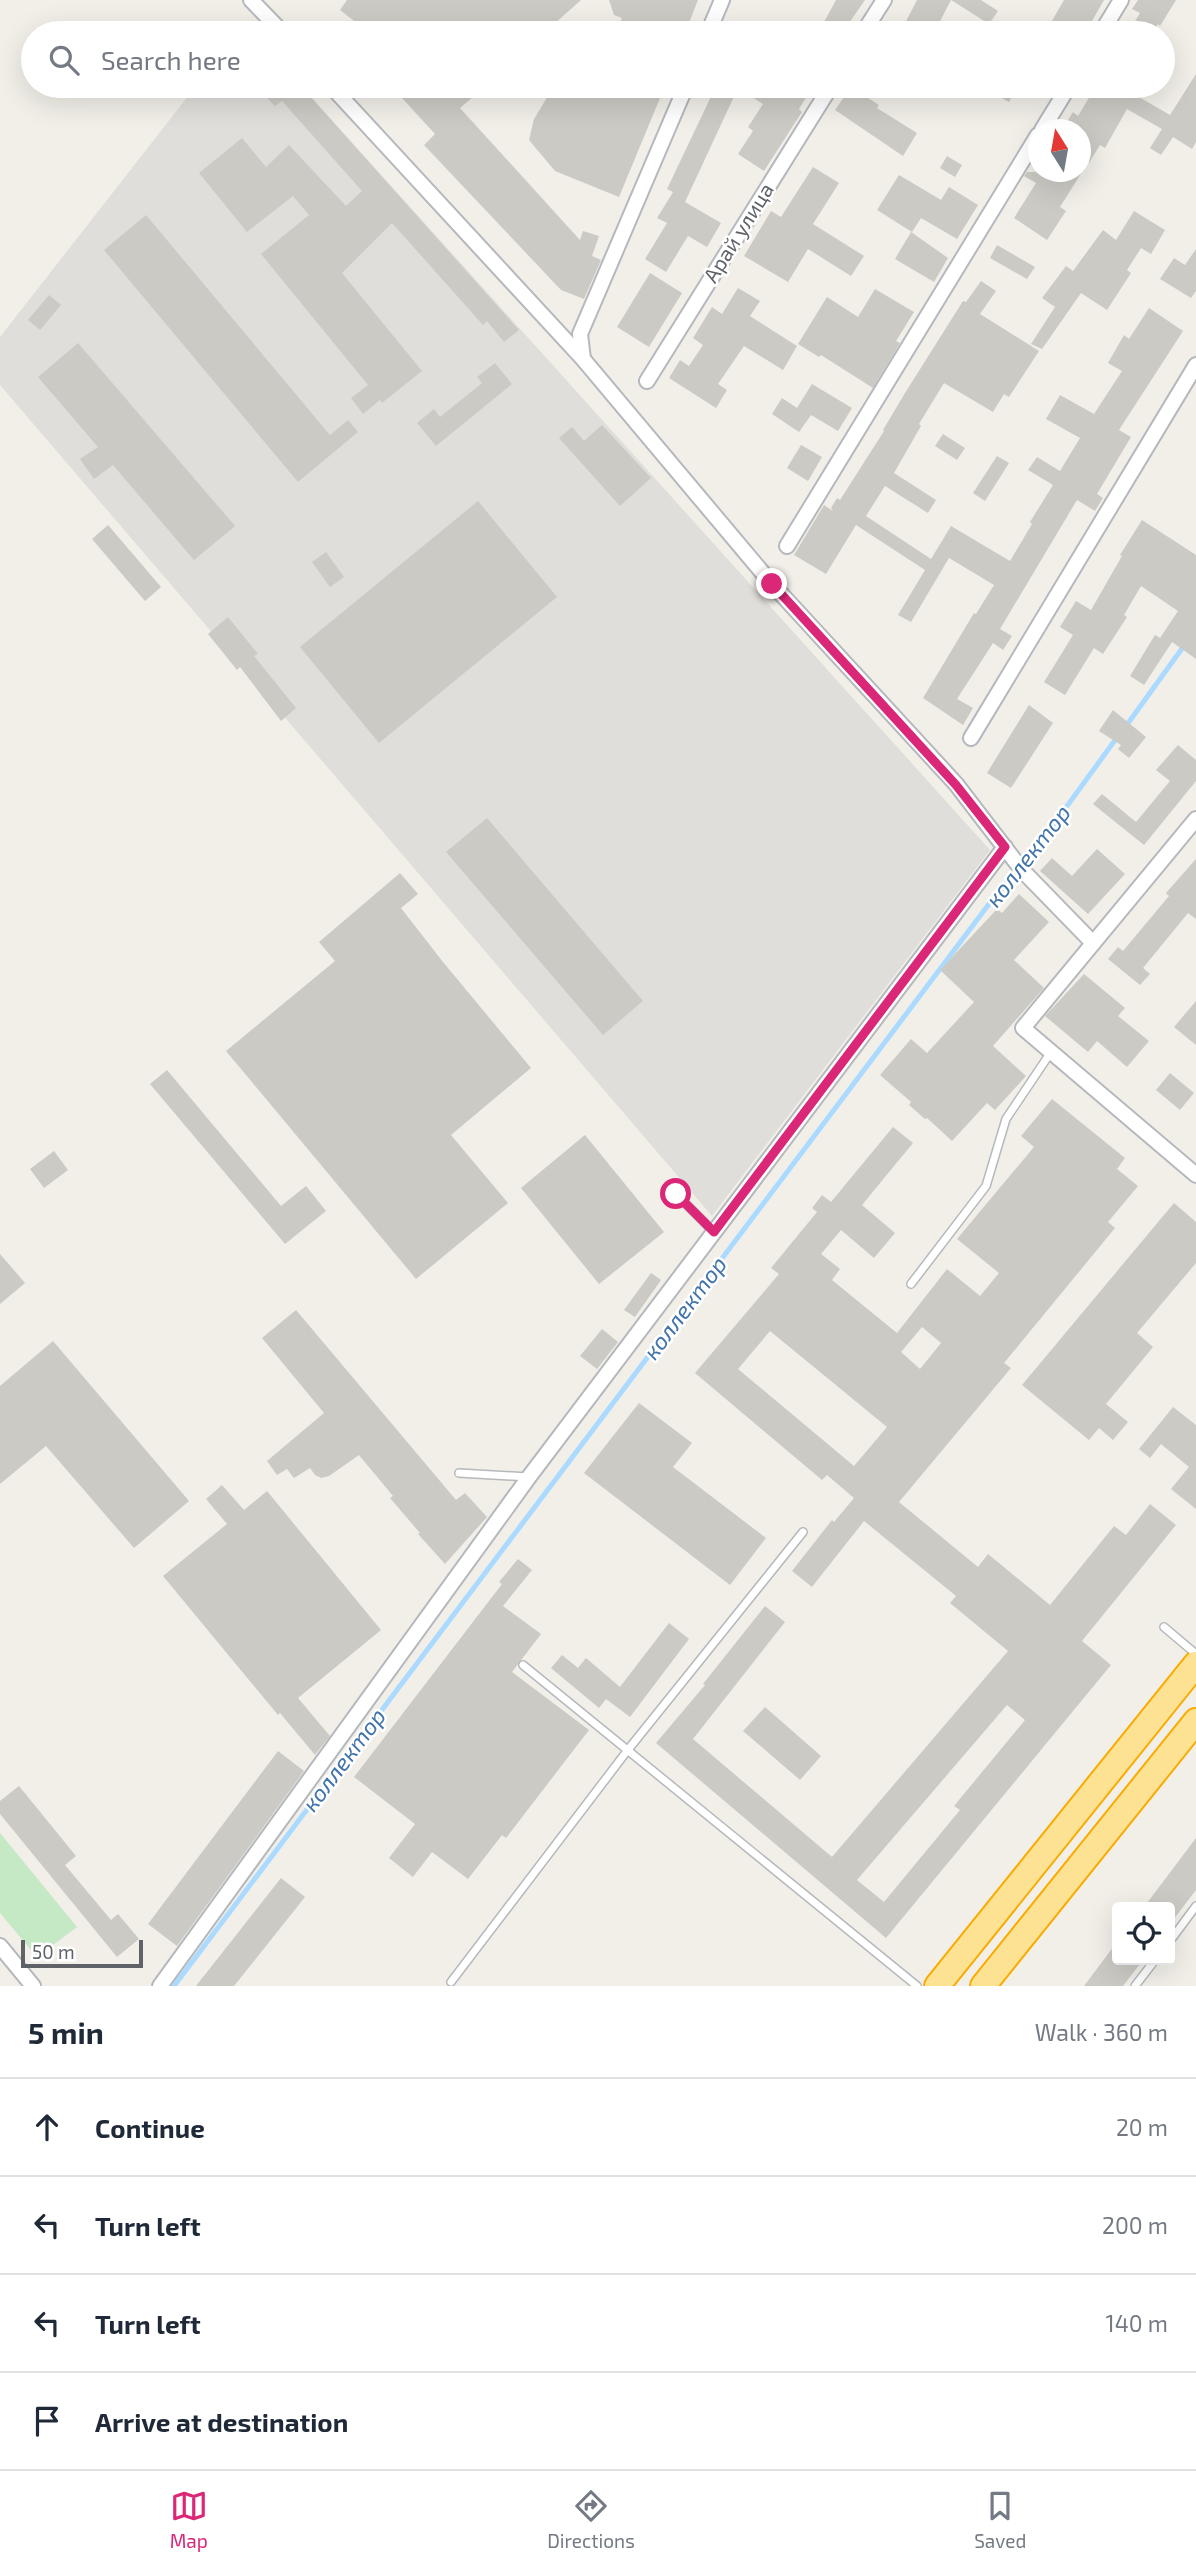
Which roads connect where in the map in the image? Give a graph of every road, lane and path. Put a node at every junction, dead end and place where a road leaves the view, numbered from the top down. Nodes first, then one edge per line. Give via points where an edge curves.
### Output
1 (251, 0) edge
2 (722, 0) edge
3 (884, 0) edge
4 (1121, 0) edge
5 (271, 21) edge
6 (713, 21) edge
7 (871, 21) edge
8 (1108, 21) edge
9 (342, 98) edge
10 (681, 98) edge
11 (824, 98) edge
12 (1062, 98) edge
13 (1049, 119) edge
14 (1028, 151) edge
15 (583, 359) junction
16 (1196, 365) edge
17 (648, 381) dead end
18 (787, 546) dead end
19 (971, 738) dead end
20 (1196, 819) edge
21 (1007, 850) junction
22 (1092, 942) junction
23 (1051, 1052) junction
24 (1196, 1175) edge
25 (676, 1194) dead end
26 (714, 1232) junction
27 (911, 1284) dead end
28 (459, 1473) dead end
29 (529, 1477) junction
30 (803, 1532) dead end
31 (1164, 1627) dead end
32 (1196, 1654) edge
33 (1196, 1664) edge
34 (523, 1665) dead end
35 (1196, 1721) edge
36 (627, 1751) junction
37 (1196, 1906) edge
38 (1175, 1934) edge
39 (0, 1946) edge
40 (1151, 1965) edge
41 (451, 1982) dead end
42 (1137, 1983) edge
43 (33, 1986) edge
44 (160, 1986) edge
45 (917, 1986) edge
46 (937, 1986) edge
47 (983, 1986) edge
48 (1147, 1986) edge

1 - 5 street
2 - 6 street
3 - 7 street
4 - 8 street
9 - 15 street
10 - 15 street via 580,334
11 - 17 street, Арай улица
12 - 13 street
14 - 18 street
15 - 21 street via 772,584 956,785
16 - 19 street
20 - 22 street
21 - 22 street
21 - 26 street
22 - 23 street via 1023,1028
23 - 24 street
23 - 27 lane via 1006,1119 986,1186
25 - 26 lane
26 - 29 street
28 - 29 lane
29 - 44 street
30 - 36 lane
31 - 32 lane
33 - 46 highway
34 - 36 lane
35 - 47 highway
36 - 41 lane
36 - 45 lane
37 - 38 lane
39 - 43 street
40 - 42 lane
42 - 48 lane

